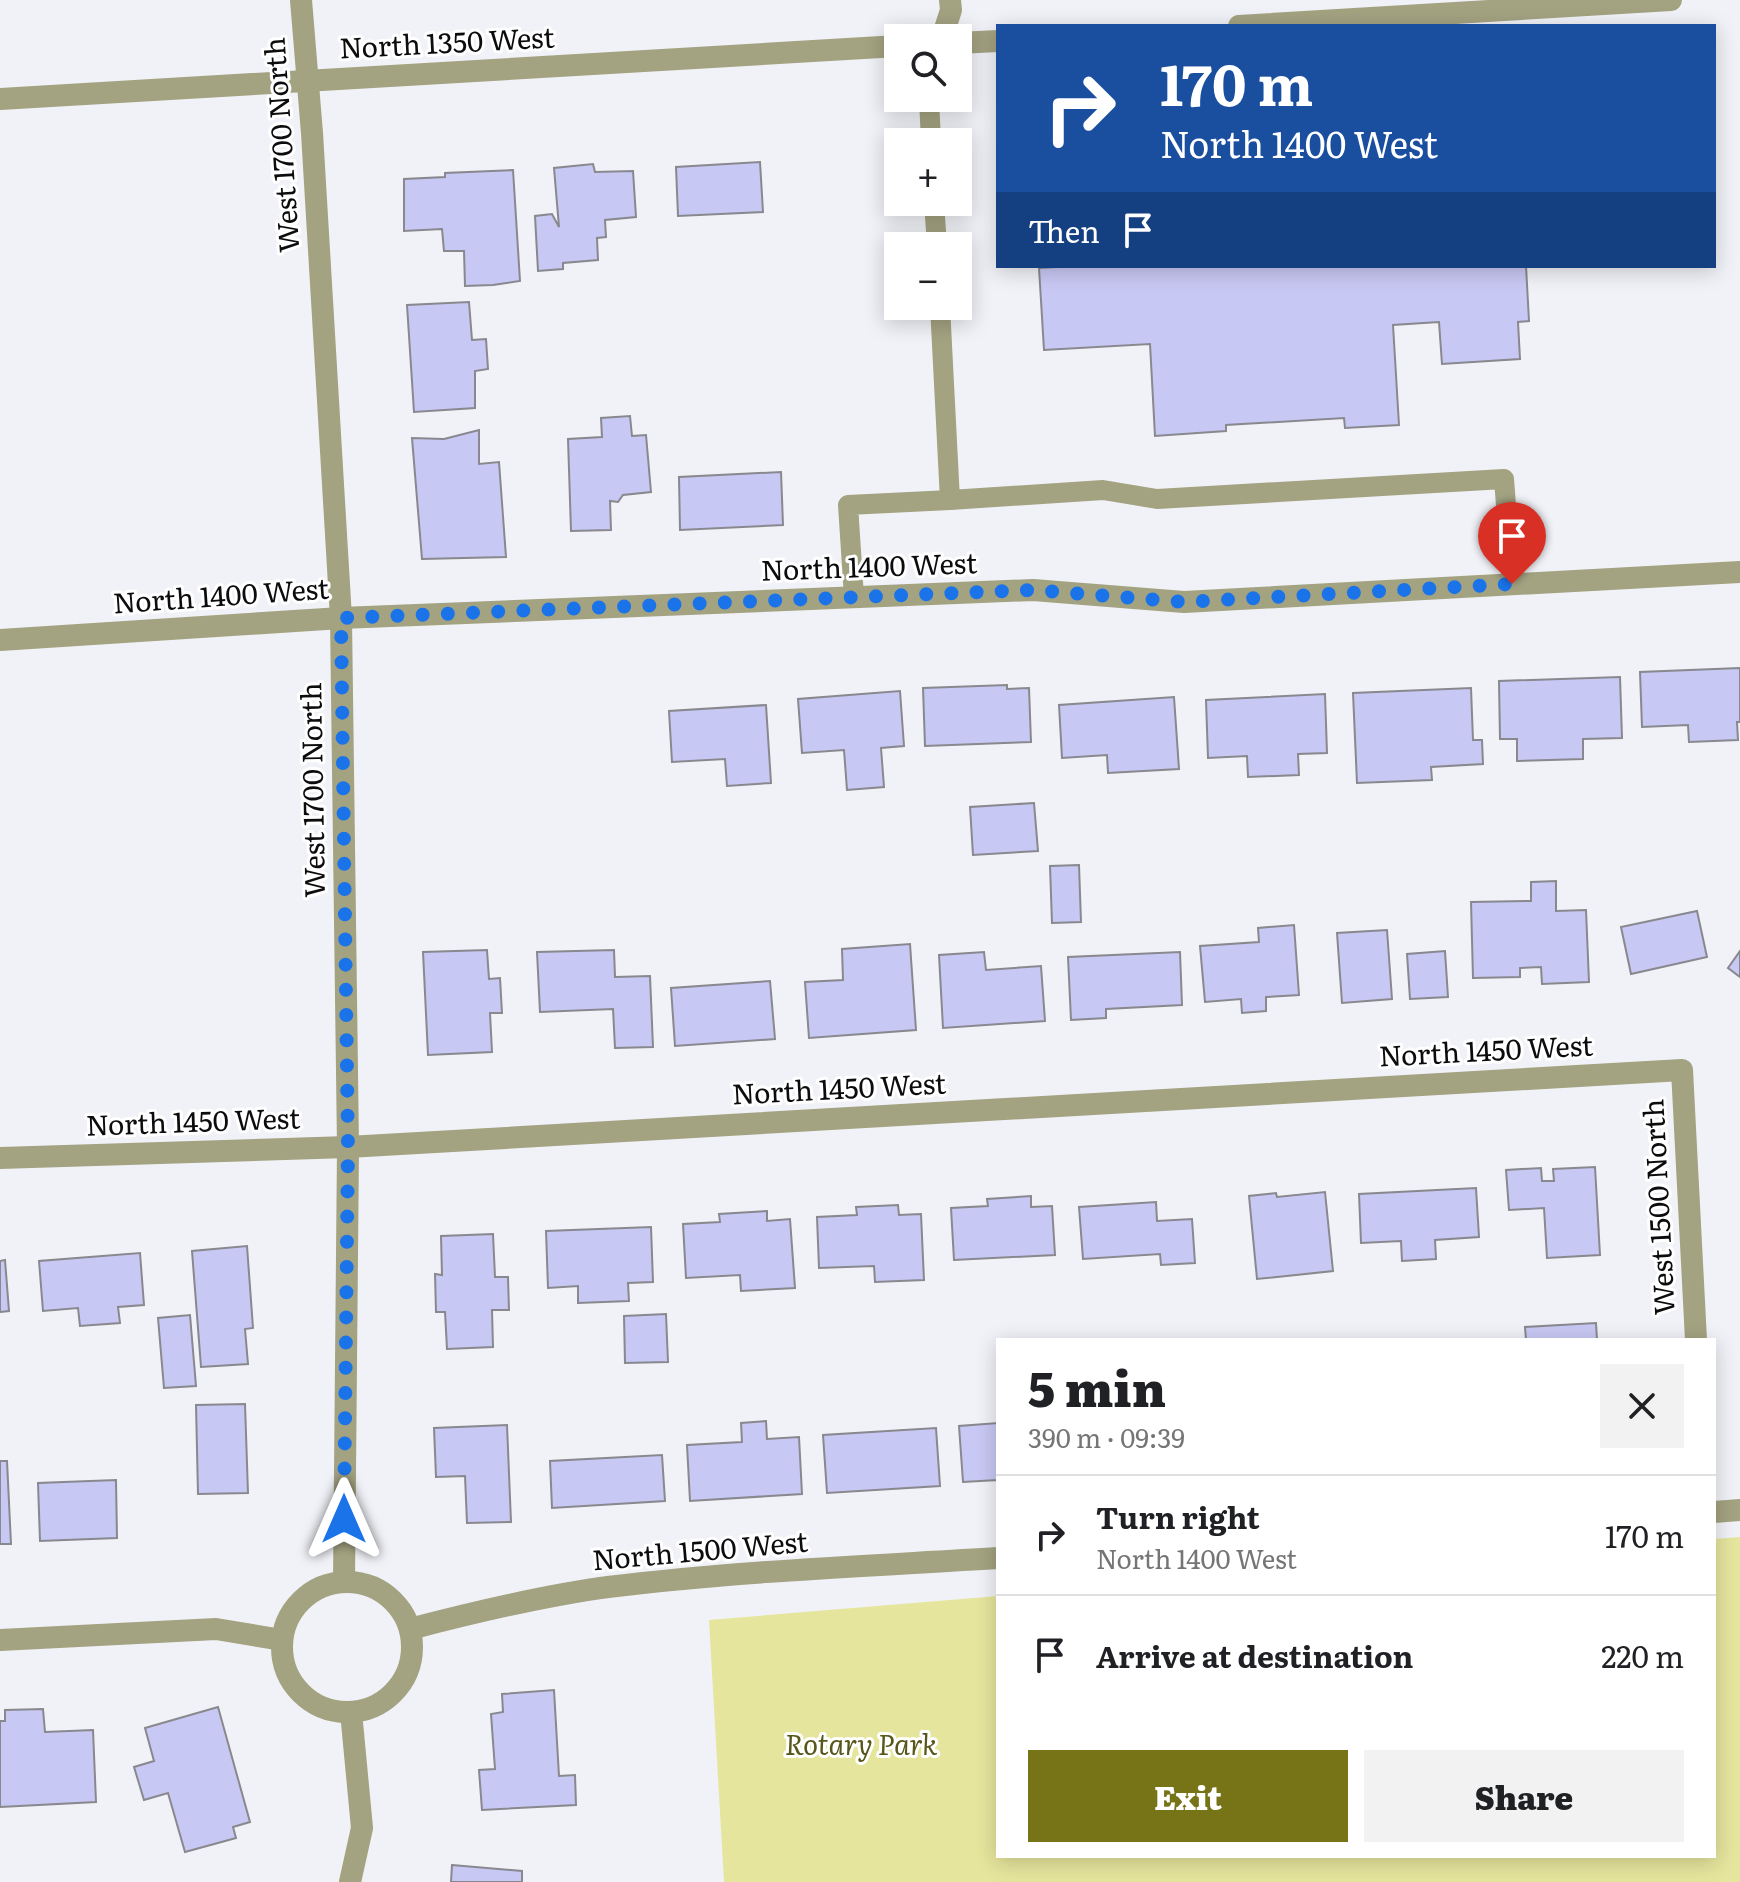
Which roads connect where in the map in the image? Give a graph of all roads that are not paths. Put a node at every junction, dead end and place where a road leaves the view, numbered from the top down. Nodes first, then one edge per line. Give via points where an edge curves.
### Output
1 (301, 0) edge
2 (950, 0) edge
3 (1671, 0) edge
4 (946, 24) edge
5 (1272, 24) edge
6 (996, 41) edge
7 (972, 42) edge
8 (884, 47) edge
9 (309, 82) junction
10 (0, 99) edge
11 (941, 320) edge
12 (950, 500) junction
13 (1740, 572) edge
14 (1512, 584) junction
15 (854, 597) junction
16 (341, 618) junction
17 (0, 640) edge
18 (1682, 1070) joint
19 (348, 1147) junction
20 (0, 1158) edge
21 (1696, 1338) edge
22 (1740, 1510) edge
23 (1716, 1512) edge
24 (996, 1558) edge
25 (344, 1581) junction
26 (410, 1629) junction
27 (0, 1640) edge
28 (282, 1640) junction
29 (351, 1712) junction
30 (350, 1882) edge

1 - 9 street, West 1700 North
2 - 4 street
3 - 5 street
6 - 7 street
8 - 9 street, North 1350 West
9 - 10 street, North 1350 West
9 - 16 street, West 1700 North
11 - 12 lane
12 - 14 lane via 1103,490 1157,499 1504,479
12 - 15 lane via 848,505
13 - 14 street, North 1400 West
14 - 15 street, North 1400 West via 1184,602 1033,590
15 - 16 street, North 1400 West
16 - 17 street, North 1400 West
16 - 19 street, West 1700 North
18 - 19 street, North 1450 West
18 - 21 street, West 1500 North
19 - 20 street, North 1450 West
19 - 25 street, West 1700 North
22 - 23 street
24 - 26 street, North 1500 West via 606,1587
25 - 26 street via 366,1583 386,1593
25 - 28 street via 322,1586 302,1599
26 - 29 street via 413,1652 407,1674 393,1694 374,1707
27 - 28 street via 216,1629
28 - 29 street via 293,1684 329,1710
29 - 30 street via 362,1828

